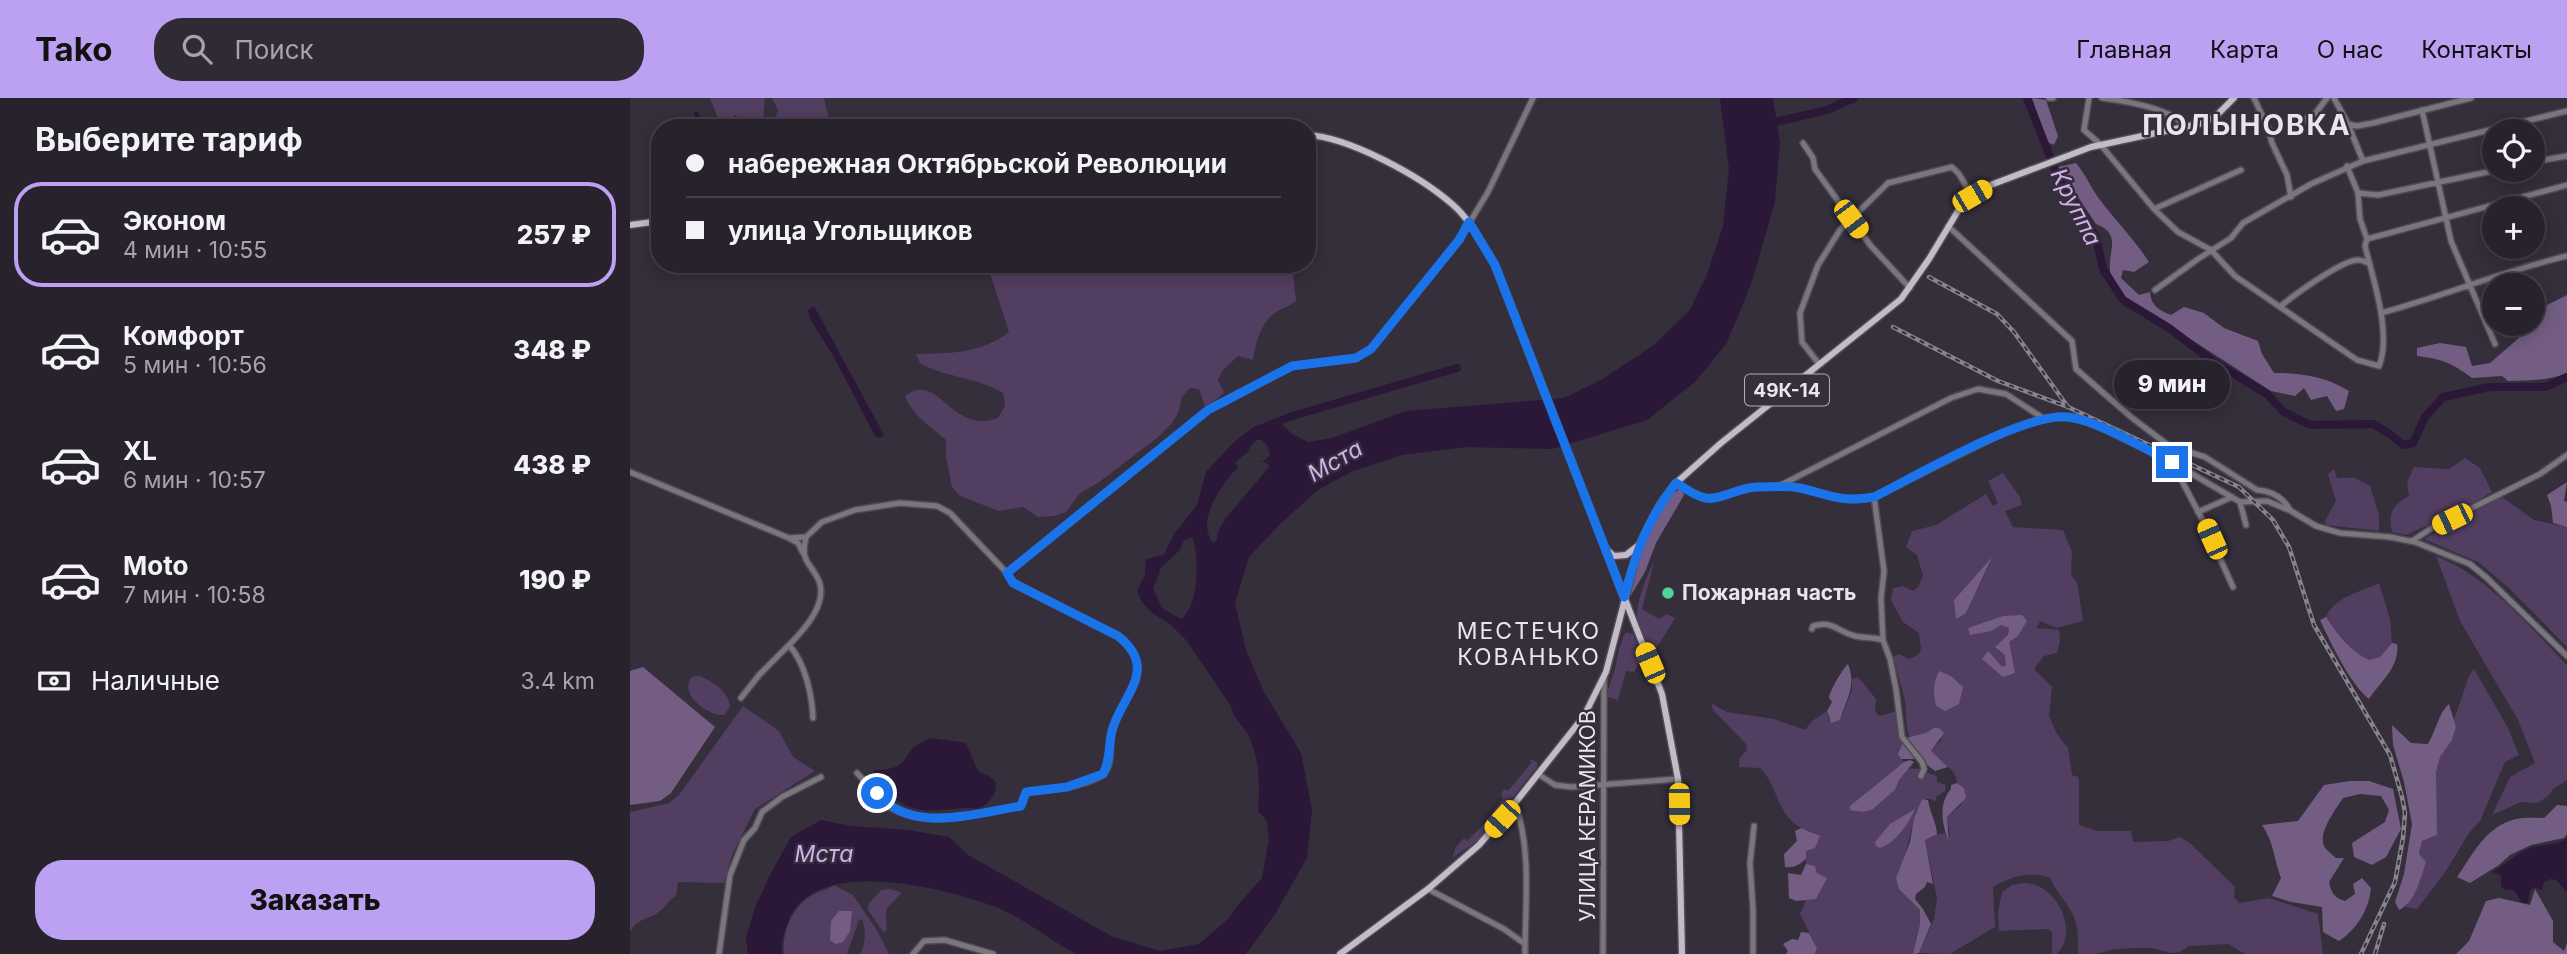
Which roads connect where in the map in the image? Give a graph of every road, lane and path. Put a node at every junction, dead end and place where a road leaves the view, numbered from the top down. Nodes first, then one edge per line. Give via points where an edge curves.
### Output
1 (1533, 98) edge
2 (2089, 98) edge
3 (2102, 98) edge
4 (2234, 98) edge
5 (2254, 98) edge
6 (2327, 98) edge
7 (2334, 98) edge
8 (2471, 98) edge
9 (2422, 110) junction
10 (2567, 111) edge
11 (2169, 114) junction
12 (2348, 124) junction
13 (2294, 125) dead end
14 (2187, 128) junction
15 (2162, 133) junction
16 (1316, 137) edge
17 (1803, 143) dead end
18 (2429, 144) junction
19 (2101, 145) junction
20 (2567, 156) edge
21 (2545, 160) edge
22 (2363, 161) junction
23 (2347, 166) junction
24 (2241, 170) dead end
25 (2482, 173) edge
26 (2437, 183) junction
27 (2567, 185) edge
28 (2358, 193) junction
29 (1972, 196) junction
30 (2291, 197) junction
31 (2154, 209) junction
32 (1851, 219) junction
33 (2444, 220) junction
34 (651, 222) edge
35 (1469, 222) junction
36 (630, 225) edge
37 (1948, 226) junction
38 (2367, 239) junction
39 (2211, 250) junction
40 (2567, 256) edge
41 (2369, 263) junction
42 (2470, 283) junction
43 (1910, 288) junction
44 (2155, 290) dead end
45 (2281, 306) junction
46 (2381, 313) junction
47 (2495, 344) dead end
48 (1819, 364) junction
49 (2043, 418) junction
50 (2567, 455) edge
51 (2172, 462) junction
52 (630, 472) edge
53 (1676, 483) junction
54 (1778, 486) junction
55 (1874, 497) junction
56 (2232, 497) junction
57 (2240, 502) junction
58 (2291, 511) junction
59 (2198, 512) junction
60 (2246, 525) dead end
61 (806, 537) junction
62 (789, 538) junction
63 (2412, 541) junction
64 (1639, 545) junction
65 (1606, 549) junction
66 (804, 555) junction
67 (1007, 573) junction
68 (2233, 587) dead end
69 (1624, 597) junction
70 (1812, 629) dead end
71 (1882, 637) junction
72 (789, 645) junction
73 (2567, 656) edge
74 (1604, 677) junction
75 (741, 698) dead end
76 (813, 718) dead end
77 (857, 773) dead end
78 (1538, 774) junction
79 (1921, 776) dead end
80 (821, 777) dead end
81 (1678, 779) junction
82 (1603, 785) junction
83 (1515, 803) junction
84 (1754, 826) dead end
85 (1428, 889) junction
86 (1525, 944) junction
87 (719, 954) edge
88 (913, 954) edge
89 (993, 954) edge
90 (1340, 954) edge
91 (1525, 954) edge
92 (1603, 954) edge
93 (1682, 954) edge
94 (1753, 954) edge

1 - 35 street via 1489,192
2 - 19 street via 2084,130
3 - 11 street
4 - 14 main road, 49К-14 via 2217,115
5 - 30 street via 2287,175
6 - 13 street via 2315,114
7 - 12 street
8 - 9 street
9 - 12 street via 2357,126
9 - 18 street
10 - 18 street
11 - 14 street
11 - 15 street
12 - 22 street
14 - 15 main road, 49К-14
15 - 19 main road, 49К-14
16 - 35 main road via 1356,147 1407,173 1452,204
17 - 32 street via 1815,169
18 - 22 street
18 - 26 street
19 - 29 main road, 49К-14
19 - 31 street
20 - 21 street
22 - 23 street
23 - 28 street
23 - 30 street
24 - 31 street
25 - 26 street
26 - 28 street via 2378,195
26 - 33 street
27 - 33 street
28 - 38 street
29 - 32 street via 1952,167 1888,183
29 - 37 main road, 49К-14
30 - 39 street via 2243,223 2231,238
31 - 39 street via 2178,232
32 - 43 street
32 - 48 street via 1818,265 1800,313 1801,342
33 - 38 street
33 - 42 street
34 - 36 main road
35 - 65 main road via 1495,265
35 - 67 street via 1371,349 1356,358 1292,366 1208,410
37 - 43 main road, 49К-14
37 - 58 street via 2072,341 2076,369 2131,418 2168,445 2205,457 2257,490 2268,491 2285,501
38 - 41 street via 2364,246
39 - 44 street
39 - 45 street via 2235,276
40 - 42 street
41 - 45 street via 2356,260 2342,266
41 - 46 street
42 - 46 street
42 - 47 street
43 - 48 main road, 49К-14 via 1881,317
45 - 46 street via 2357,360 2379,366 2383,356
48 - 53 main road, 49К-14
49 - 51 street via 2087,421
49 - 54 street via 2006,394 1978,389 1951,398
49 - 55 street
50 - 63 street via 2540,474
51 - 56 street
51 - 59 street
52 - 62 street
53 - 54 street via 1703,498 1715,499 1744,487
53 - 64 main road, 49К-14
54 - 55 street via 1841,500
55 - 71 street via 1884,571
56 - 57 street
56 - 59 street
57 - 58 street via 2266,501
57 - 60 street
58 - 63 street via 2340,533
59 - 68 street
61 - 62 street
61 - 66 street
61 - 67 street via 822,522 855,510 900,503 937,506 950,513
62 - 66 street
63 - 73 street via 2470,564
64 - 65 main road via 1626,555 1614,556
64 - 69 main road, 49К-14
65 - 69 main road
66 - 72 street via 819,580 818,601 810,623
67 - 77 street via 1013,583 1129,645 1137,674 1112,727 1109,764 1103,774 1067,787 1026,792 1021,806 931,819 890,807
69 - 74 main road
69 - 81 main road via 1662,694
70 - 71 street via 1825,622 1854,636
71 - 79 street via 1890,659 1902,737 1922,762
72 - 75 street
72 - 76 street via 807,684
74 - 78 main road via 1584,716
74 - 82 street, УЛИЦА КЕРАМИКОВ
78 - 82 street via 1555,785
78 - 83 main road
80 - 87 street via 761,811 744,840 730,875
81 - 82 street
81 - 93 main road
82 - 92 street, УЛИЦА КЕРАМИКОВ
83 - 85 main road via 1479,845
83 - 86 street via 1522,822 1525,860
84 - 94 street via 1750,863
85 - 86 street
85 - 90 main road
86 - 91 street
88 - 89 street via 924,941 944,940

